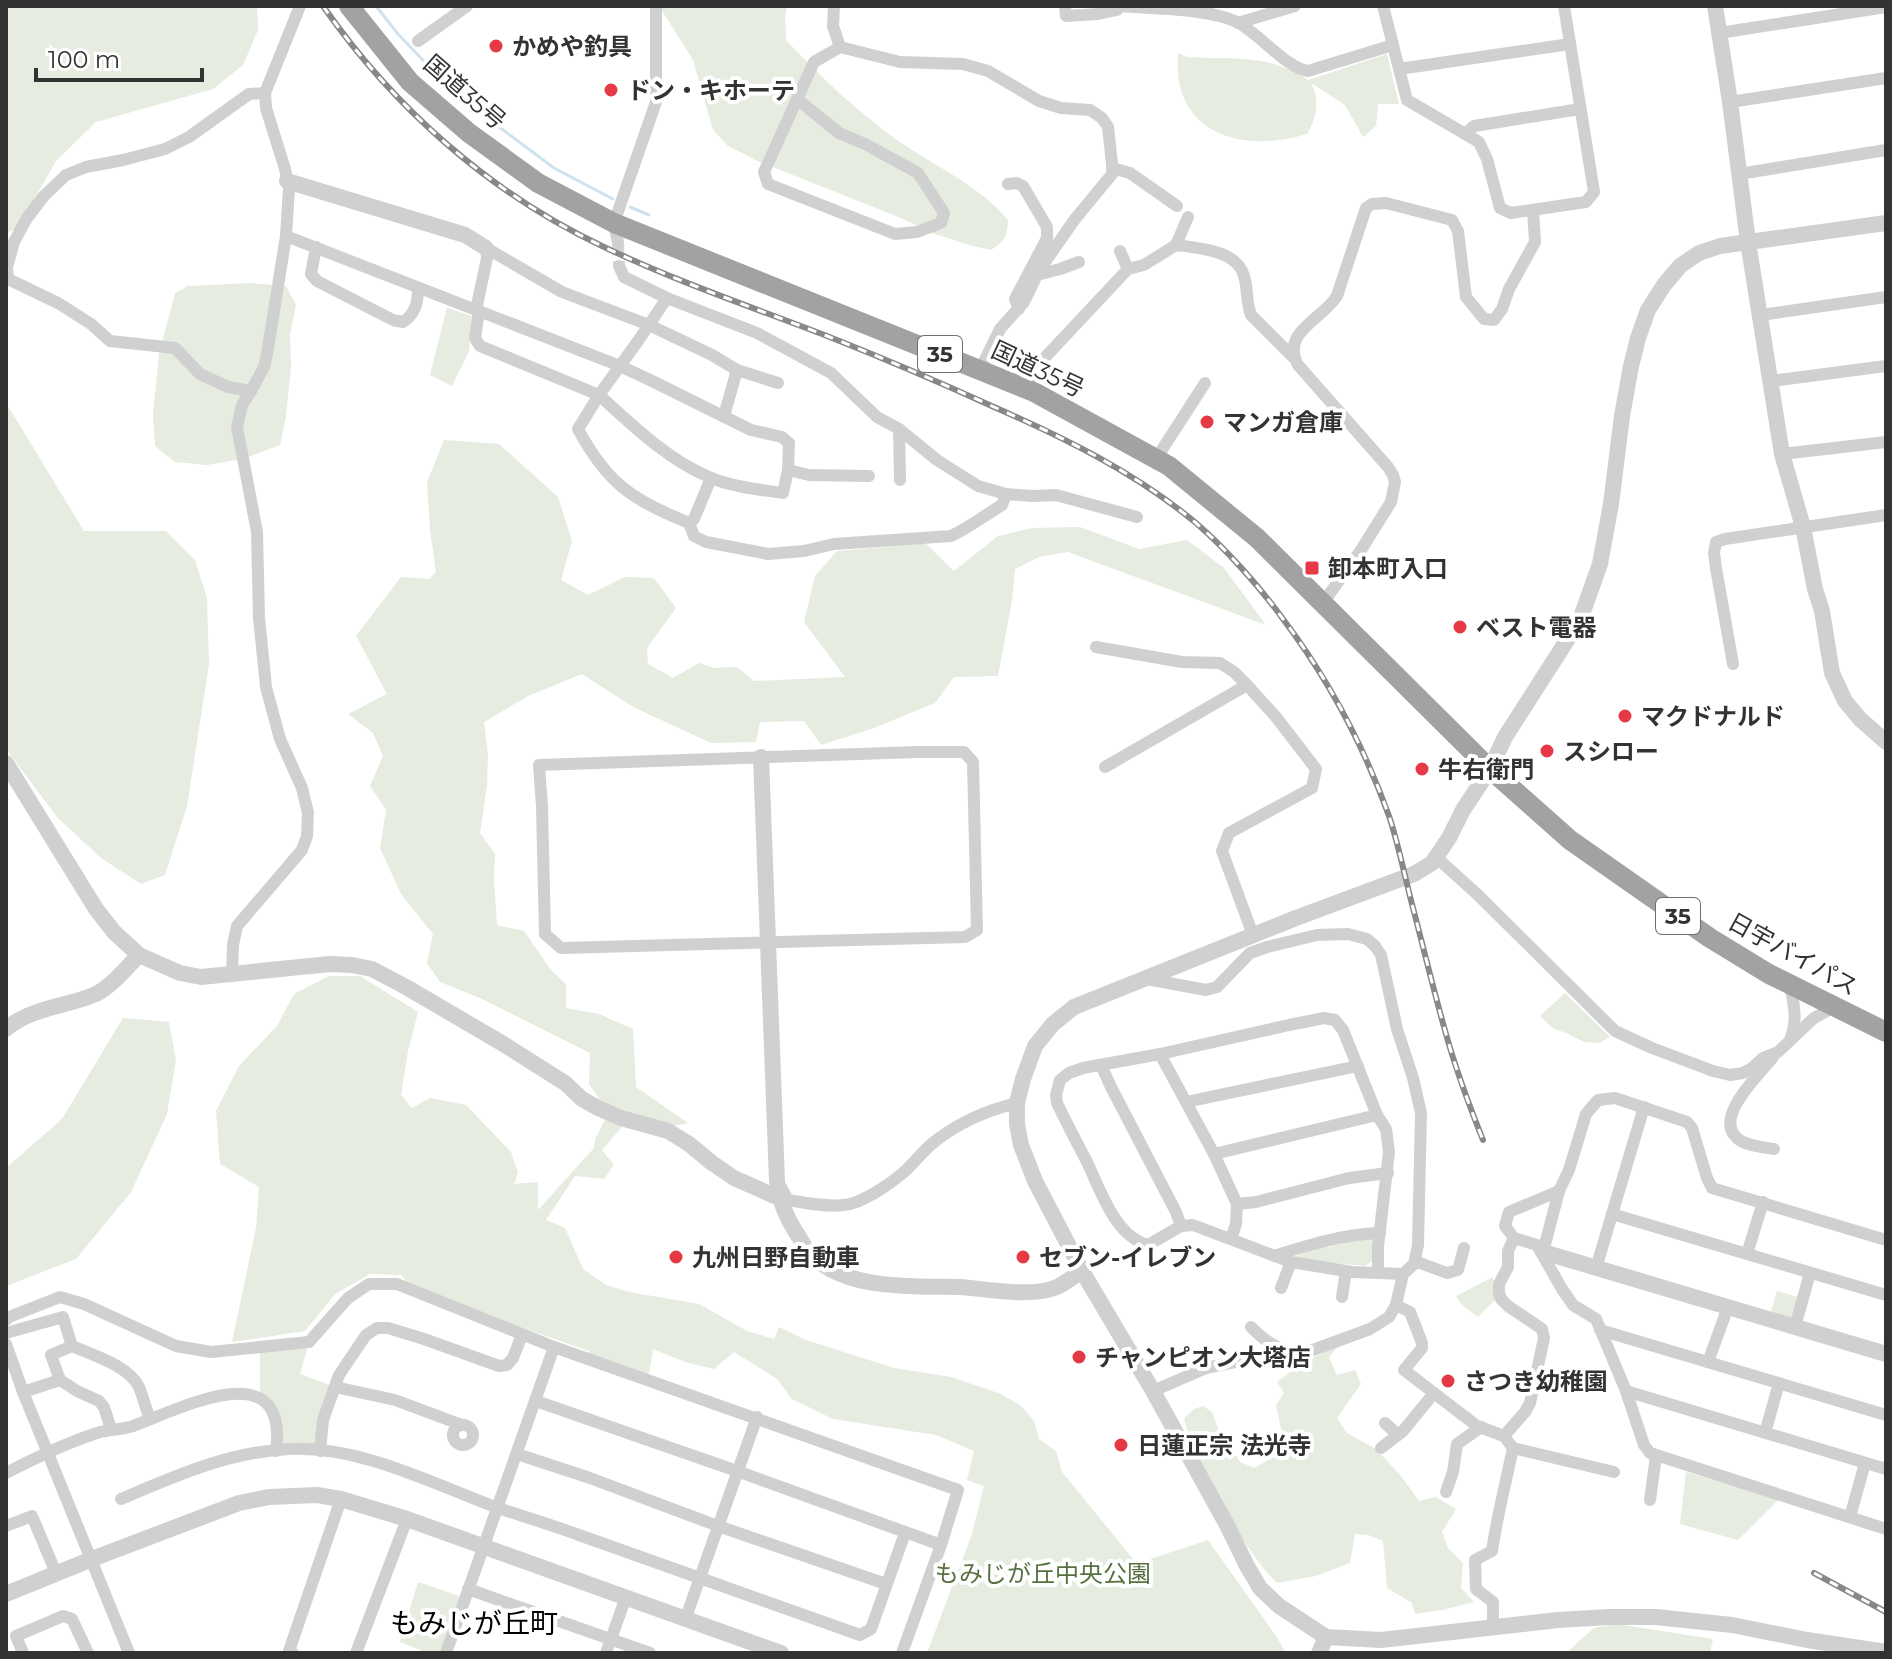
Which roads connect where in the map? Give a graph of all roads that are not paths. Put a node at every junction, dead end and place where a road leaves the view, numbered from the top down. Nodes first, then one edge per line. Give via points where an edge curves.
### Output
1 (300, 6) edge
2 (349, 6) edge
3 (467, 6) edge
4 (656, 6) edge
5 (834, 6) edge
6 (1065, 6) edge
7 (1119, 6) edge
8 (1295, 6) edge
9 (1383, 6) edge
10 (1564, 6) edge
11 (1715, 6) edge
12 (1886, 7) edge
13 (1189, 9) edge
14 (1238, 23) junction
15 (1719, 33) junction
16 (418, 41) dead end
17 (1570, 44) junction
18 (1393, 45) junction
19 (840, 47) junction
20 (1399, 69) junction
21 (1886, 78) edge
22 (265, 93) junction
23 (797, 99) junction
24 (1730, 102) junction
25 (1580, 109) junction
26 (1465, 134) junction
27 (1886, 150) edge
28 (1112, 168) junction
29 (1739, 174) junction
30 (287, 181) junction
31 (1008, 184) dead end
32 (1177, 206) dead end
33 (1533, 210) junction
34 (1188, 217) dead end
35 (1886, 223) edge
36 (616, 233) junction
37 (286, 236) junction
38 (10, 241) edge
39 (1748, 242) junction
40 (1176, 245) junction
41 (316, 247) junction
42 (486, 248) junction
43 (1120, 251) dead end
44 (1079, 262) dead end
45 (619, 266) dead end
46 (1128, 269) junction
47 (1037, 275) junction
48 (418, 289) junction
49 (1886, 297) edge
50 (667, 298) junction
51 (1019, 309) junction
52 (477, 310) junction
53 (1761, 315) junction
54 (649, 325) junction
55 (1293, 357) junction
56 (620, 366) junction
57 (1886, 366) edge
58 (737, 370) junction
59 (980, 370) junction
60 (1771, 381) junction
61 (778, 383) dead end
62 (1205, 383) dead end
63 (1025, 388) junction
64 (251, 391) junction
65 (599, 395) junction
66 (724, 416) junction
67 (899, 429) junction
68 (1886, 442) edge
69 (1782, 454) junction
70 (1156, 459) junction
71 (788, 470) junction
72 (869, 476) dead end
73 (711, 478) junction
74 (900, 480) dead end
75 (1006, 494) junction
76 (1886, 515) edge
77 (1137, 517) dead end
78 (689, 523) junction
79 (1803, 527) junction
80 (1323, 603) junction
81 (1096, 647) dead end
82 (1733, 664) dead end
83 (1247, 685) junction
84 (1886, 742) edge
85 (761, 757) junction
86 (6, 763) edge
87 (1105, 767) dead end
88 (1490, 769) junction
89 (1436, 857) junction
90 (1253, 935) junction
91 (768, 942) junction
92 (139, 955) junction
93 (232, 974) junction
94 (1143, 978) junction
95 (1790, 985) junction
96 (1834, 1007) junction
97 (6, 1029) edge
98 (1886, 1032) edge
99 (1790, 1040) junction
100 (1778, 1052) junction
101 (1160, 1054) junction
102 (1101, 1065) junction
103 (1358, 1066) junction
104 (1186, 1102) junction
105 (1017, 1103) junction
106 (1644, 1107) junction
107 (1377, 1115) junction
108 (1774, 1149) dead end
109 (1214, 1154) junction
110 (1388, 1173) junction
111 (778, 1189) junction
112 (1559, 1191) junction
113 (1763, 1202) junction
114 (1237, 1204) junction
115 (1612, 1214) junction
116 (1181, 1226) junction
117 (1380, 1233) junction
118 (1514, 1238) junction
119 (1231, 1239) junction
120 (1886, 1240) edge
121 (1464, 1248) dead end
122 (1543, 1252) junction
123 (1747, 1254) junction
124 (1274, 1256) junction
125 (1415, 1261) junction
126 (1291, 1262) junction
127 (1596, 1268) junction
128 (1082, 1271) junction
129 (1346, 1271) junction
130 (1378, 1272) junction
131 (1810, 1273) junction
132 (1403, 1274) junction
133 (1281, 1288) dead end
134 (1886, 1295) edge
135 (1342, 1297) dead end
136 (1396, 1305) junction
137 (1728, 1307) junction
138 (6, 1320) edge
139 (1251, 1327) dead end
140 (1795, 1327) junction
141 (1600, 1330) junction
142 (6, 1333) edge
143 (522, 1335) junction
144 (6, 1344) edge
145 (72, 1346) junction
146 (554, 1347) junction
147 (1886, 1354) edge
148 (1298, 1355) junction
149 (1708, 1362) junction
150 (60, 1380) junction
151 (1779, 1383) junction
152 (335, 1387) junction
153 (1153, 1391) junction
154 (1626, 1391) junction
155 (23, 1392) junction
156 (1434, 1393) junction
157 (536, 1401) junction
158 (1886, 1415) edge
159 (757, 1417) junction
160 (150, 1419) junction
161 (1385, 1423) dead end
162 (462, 1425) dead end
163 (1481, 1427) junction
164 (111, 1429) junction
165 (1765, 1433) junction
166 (1398, 1435) junction
167 (1504, 1436) junction
168 (1381, 1448) dead end
169 (1513, 1448) junction
170 (276, 1451) junction
171 (320, 1451) junction
172 (48, 1452) junction
173 (517, 1454) junction
174 (1656, 1456) junction
175 (1865, 1463) junction
176 (8, 1468) edge
177 (1886, 1469) edge
178 (737, 1471) junction
179 (1614, 1472) dead end
180 (1446, 1492) dead end
181 (121, 1499) dead end
182 (341, 1499) junction
183 (1650, 1500) dead end
184 (498, 1508) junction
185 (1850, 1517) junction
186 (407, 1519) junction
187 (6, 1526) edge
188 (718, 1526) junction
189 (1886, 1529) edge
190 (905, 1533) junction
191 (941, 1545) junction
192 (484, 1546) junction
193 (92, 1559) junction
194 (56, 1573) junction
195 (699, 1579) junction
196 (886, 1584) junction
197 (468, 1589) junction
198 (6, 1594) edge
199 (626, 1597) junction
200 (685, 1620) junction
201 (1493, 1627) junction
202 (1326, 1637) junction
203 (611, 1639) junction
204 (290, 1652) edge
205 (449, 1652) edge
206 (1886, 1652) edge
207 (23, 1653) edge
208 (88, 1653) edge
209 (129, 1653) edge
210 (356, 1653) edge
211 (606, 1653) edge
212 (650, 1653) edge
213 (781, 1653) edge
214 (902, 1653) edge
215 (1319, 1653) edge

1 - 22 street
2 - 36 highway, 国道35号 / 35 via 410,82 469,133
3 - 16 street
4 - 36 street via 656,102
5 - 19 street
6 - 7 street via 1066,16
7 - 13 street
8 - 14 street
9 - 18 street
10 - 17 street
11 - 15 street
12 - 15 street
13 - 14 street
14 - 18 street via 1298,70
15 - 24 street
17 - 20 street
17 - 25 street
18 - 20 street
19 - 23 street via 814,62
19 - 28 street via 900,62 963,64 988,71 1039,101 1090,110 1108,127
20 - 26 street via 1407,100
21 - 24 street
22 - 30 street
22 - 38 street via 249,94 165,149 66,175
23 - 23 street via 764,172 768,184 895,234 941,223 944,213 918,173 839,133
24 - 29 street
25 - 26 street via 1474,126
25 - 33 street via 1594,192 1586,202
26 - 33 street via 1479,142 1500,208 1511,213
27 - 29 street
28 - 32 street via 1130,173
28 - 47 street
29 - 39 street
30 - 37 street
30 - 42 street via 465,235
31 - 51 street via 1023,186 1047,227 1047,238 1015,299
33 - 55 street via 1535,242 1494,320 1484,319 1466,297 1452,220 1372,204 1366,208 1334,302 1304,328
34 - 40 street
35 - 39 street
36 - 59 highway, 国道35号 / 35
37 - 41 street
37 - 64 street via 267,354
38 - 64 street via 8,279 58,303 110,341 175,348 200,374
39 - 53 street
39 - 88 street via 1699,253 1680,266 1648,310 1631,366 1600,564 1580,620
40 - 46 street
40 - 55 street via 1215,251 1240,268 1251,315
41 - 48 street
41 - 48 street via 311,274 317,281 393,320 403,322 412,316
42 - 52 street
42 - 54 street via 562,292
43 - 46 street
44 - 47 street
45 - 50 street via 624,277
46 - 63 street via 1036,367
47 - 51 street
48 - 52 street
49 - 53 street
50 - 54 street
50 - 67 street via 757,333 831,373 877,417
51 - 59 street via 1000,329
52 - 56 street
52 - 65 street via 475,338 480,346
53 - 60 street
54 - 56 street
54 - 58 street
55 - 80 street via 1388,467 1395,482 1391,502
56 - 65 street
56 - 66 street
57 - 60 street
58 - 61 street
58 - 66 street
59 - 63 highway, 国道35号 / 35
60 - 69 street
62 - 70 street
63 - 70 highway, 国道35号 / 35
64 - 93 street via 237,427 257,532 266,687 308,813 302,850 237,926
65 - 73 street via 644,436
65 - 78 street via 578,429 600,465 633,496
66 - 71 street via 782,437 789,443
67 - 74 street
67 - 75 street via 978,486
68 - 69 street
69 - 79 street
70 - 80 highway, 国道35号 / 35 via 1257,538
71 - 72 street
71 - 73 street via 783,493
73 - 78 street
75 - 77 street via 1056,495
75 - 78 street via 1002,505 951,536 804,551 768,554 706,542 694,536
76 - 79 street
79 - 82 street via 1716,542
79 - 84 street via 1832,673 1845,701
80 - 88 highway, 国道35号 / 35
81 - 83 street via 1220,663
83 - 87 street
83 - 90 street via 1316,769 1312,788 1229,833 1222,851
85 - 91 street
85 - 91 street via 964,752 973,762 977,930 965,937
85 - 91 street via 539,765 544,921 545,934 561,948
86 - 92 street via 96,909
88 - 89 street
88 - 95 highway, 日宇バイパス / 35 via 1570,840 1710,938
89 - 90 street via 1414,874
89 - 100 street via 1615,1031 1730,1075
90 - 94 street
91 - 111 street
92 - 93 street via 180,973
92 - 97 street via 97,993 16,1020
93 - 111 street via 330,964 372,969 500,1042 598,1108 668,1131 734,1178
94 - 105 street via 1074,1007 1053,1024 1035,1046
94 - 125 street via 1206,990 1217,987 1250,953 1292,940 1348,934 1375,946 1421,1113
95 - 96 highway, 日宇バイパス / 35
95 - 99 street via 1796,1017
96 - 98 highway, 日宇バイパス / 35
96 - 99 street
99 - 100 street
100 - 108 street via 1740,1096 1730,1122 1742,1142
101 - 102 street
101 - 103 street via 1324,1018 1335,1020 1343,1030
101 - 104 street
102 - 116 street
102 - 116 street via 1069,1073 1060,1080 1056,1095 1108,1207 1137,1242 1148,1245
103 - 104 street
103 - 107 street
104 - 109 street
105 - 111 street via 957,1126 859,1202 788,1200
105 - 128 street via 1021,1145
106 - 112 street via 1615,1098 1592,1105
106 - 113 street via 1687,1122 1712,1188
106 - 115 street
107 - 109 street
107 - 110 street via 1386,1129
109 - 114 street
110 - 114 street
110 - 117 street
111 - 128 street via 787,1217 810,1254 860,1281 1031,1292 1056,1287
112 - 118 street via 1509,1212 1505,1226
112 - 122 street
113 - 120 street
113 - 123 street
114 - 119 street
115 - 123 street
115 - 127 street
116 - 119 street
117 - 124 street
117 - 130 street
118 - 122 street
118 - 167 street via 1499,1293 1508,1306 1542,1329 1544,1338 1530,1403
119 - 124 street
121 - 125 street via 1458,1270 1447,1273
122 - 127 street
122 - 141 street via 1573,1305 1596,1319
123 - 131 street
124 - 126 street
125 - 132 street
126 - 129 street
126 - 133 street
127 - 137 street
128 - 153 street
129 - 130 street
129 - 135 street
130 - 132 street
131 - 134 street
131 - 140 street
132 - 136 street
136 - 148 street via 1389,1317 1370,1329
136 - 156 street via 1410,1312 1422,1343 1404,1370
137 - 140 street
137 - 149 street
138 - 143 street via 60,1297 176,1346 211,1352 309,1342 348,1298 369,1284 397,1284
139 - 148 street via 1276,1348
140 - 147 street
141 - 149 street
141 - 154 street
142 - 145 street via 63,1317
143 - 146 street
143 - 152 street via 513,1358 499,1366 377,1328 366,1335
144 - 155 street
145 - 150 street via 51,1355
145 - 160 street via 133,1377
146 - 157 street
146 - 159 street
148 - 153 street via 1206,1368
149 - 151 street
150 - 155 street
150 - 164 street via 99,1401
151 - 158 street
151 - 165 street
152 - 162 street via 395,1400
152 - 171 street via 323,1420
153 - 202 street via 1260,1588
154 - 165 street
154 - 174 street via 1644,1445
155 - 172 street
156 - 163 street
156 - 166 street
157 - 173 street
157 - 178 street
159 - 178 street
159 - 191 street via 958,1490
160 - 164 street
160 - 170 street via 222,1395 260,1397 276,1416
161 - 166 street
163 - 167 street
163 - 180 street via 1457,1444
164 - 172 street
165 - 175 street
166 - 168 street
167 - 169 street
169 - 179 street
169 - 201 street via 1492,1551 1475,1560 1476,1589 1493,1602
170 - 171 street
170 - 181 street via 192,1469
171 - 184 street via 362,1458
172 - 176 street
172 - 193 street
173 - 184 street
173 - 188 street
174 - 183 street
174 - 185 street
175 - 177 street
175 - 185 street
178 - 188 street
178 - 190 street
182 - 186 street
182 - 193 street via 291,1496 239,1503
182 - 204 street
184 - 192 street
184 - 195 street
185 - 189 street
186 - 192 street
186 - 210 street
187 - 194 street via 32,1516
188 - 195 street
188 - 196 street
190 - 191 street
190 - 196 street
191 - 214 street
192 - 197 street
192 - 199 street
193 - 194 street
193 - 209 street
194 - 198 street
195 - 196 street via 860,1635 871,1629
195 - 200 street
197 - 203 street
197 - 205 street
199 - 200 street
199 - 203 street
200 - 213 street
201 - 202 street via 1381,1640
201 - 206 street via 1656,1617
202 - 215 street
203 - 211 street
203 - 212 street
207 - 208 street via 16,1636 63,1616 72,1619

